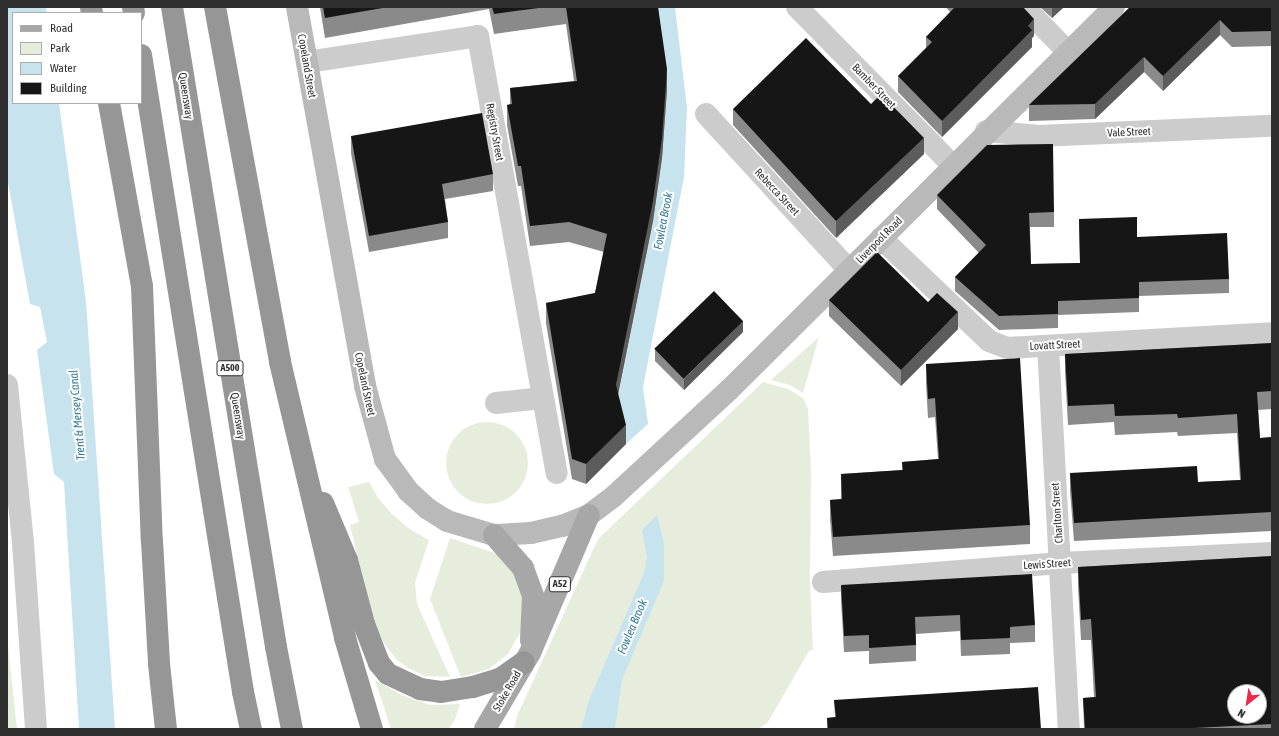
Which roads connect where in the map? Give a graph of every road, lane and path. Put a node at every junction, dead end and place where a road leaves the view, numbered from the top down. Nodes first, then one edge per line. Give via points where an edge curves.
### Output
1 (172, 7) edge
2 (215, 7) edge
3 (297, 7) edge
4 (797, 7) edge
5 (1024, 7) edge
6 (1114, 7) edge
7 (1068, 52) junction
8 (142, 61) edge
9 (307, 62) junction
10 (109, 104) edge
11 (706, 114) dead end
12 (1272, 126) edge
13 (986, 131) junction
14 (952, 165) junction
15 (881, 238) junction
16 (849, 270) junction
17 (1272, 333) edge
18 (1048, 346) junction
19 (7, 385) edge
20 (542, 398) junction
21 (496, 403) dead end
22 (298, 445) junction
23 (642, 470) joint
24 (557, 473) dead end
25 (589, 515) junction
26 (494, 534) junction
27 (1272, 553) edge
28 (1060, 563) junction
29 (823, 582) dead end
30 (527, 658) junction
31 (36, 729) edge
32 (166, 729) edge
33 (251, 729) edge
34 (292, 729) edge
35 (372, 729) edge
36 (485, 729) edge
37 (1069, 729) edge

1 - 34 highway, Queensway / A500 via 276,647
2 - 22 highway via 278,354
3 - 9 street, Copeland Street
4 - 14 street, Bamber Street
5 - 7 street
6 - 7 street, Liverpool Road
7 - 13 street, Liverpool Road
8 - 33 highway via 241,684
9 - 20 street, Registry Street via 478,36
9 - 26 street, Copeland Street via 365,386 385,459 408,491 428,509 446,521
10 - 32 highway via 142,286 152,541 159,664
11 - 16 street, Rebecca Street
12 - 13 street, Vale Street via 1039,136
13 - 14 street, Liverpool Road
14 - 15 street, Liverpool Road
15 - 16 street, Liverpool Road
15 - 18 street, Lovatt Street via 989,341 1007,348
16 - 23 street, Liverpool Road via 729,390
17 - 18 street, Lovatt Street
18 - 28 street, Charlton Street
19 - 31 street via 23,543
20 - 21 street
20 - 24 street, Registry Street
22 - 30 highway via 347,560 364,624 379,663 388,674 420,689 441,692 473,687 500,679
22 - 35 highway via 344,638
23 - 25 street, Copeland Street
25 - 26 street, Copeland Street via 562,526 531,533
25 - 30 main road, A52
26 - 30 main road, A52 via 524,568 533,596
27 - 28 street, Lewis Street
28 - 29 street, Lewis Street
28 - 37 street, Charlton Street
30 - 36 main road, Stoke Road / A52

